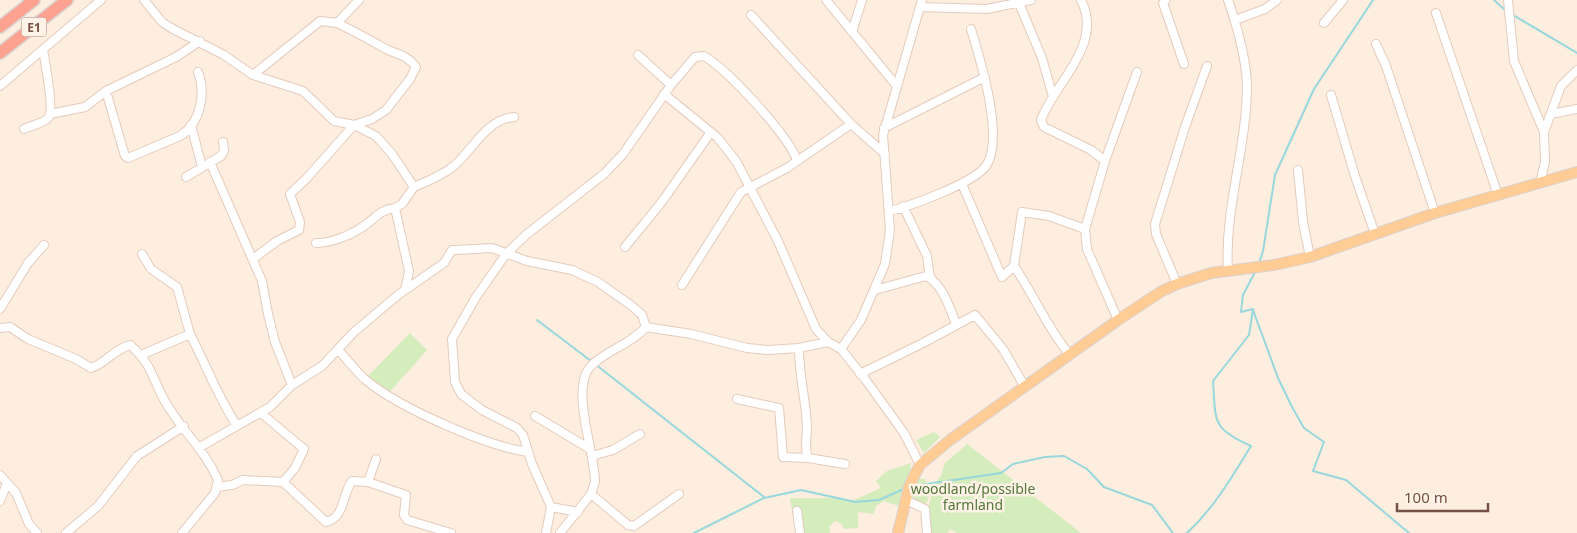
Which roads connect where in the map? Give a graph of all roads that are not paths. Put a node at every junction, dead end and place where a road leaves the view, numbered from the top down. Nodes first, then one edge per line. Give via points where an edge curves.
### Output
1 (34, 0) edge
2 (67, 0) edge
3 (101, 0) edge
4 (144, 0) edge
5 (360, 0) edge
6 (826, 0) edge
7 (862, 0) edge
8 (1031, 0) edge
9 (1081, 0) edge
10 (1166, 0) edge
11 (1228, 0) edge
12 (1277, 0) edge
13 (1343, 0) edge
14 (1508, 0) edge
15 (1019, 3) junction
16 (921, 4) edge
17 (1436, 13) dead end
18 (751, 15) dead end
19 (1235, 20) junction
20 (337, 23) junction
21 (1324, 23) dead end
22 (0, 26) edge
23 (971, 28) dead end
24 (852, 32) junction
25 (200, 41) junction
26 (1376, 44) dead end
27 (43, 50) junction
28 (0, 53) edge
29 (638, 55) dead end
30 (1184, 64) dead end
31 (1207, 66) dead end
32 (1577, 70) edge
33 (198, 72) dead end
34 (1137, 72) dead end
35 (253, 74) junction
36 (985, 76) junction
37 (670, 85) junction
38 (896, 85) junction
39 (0, 86) edge
40 (106, 91) junction
41 (664, 94) junction
42 (1331, 95) dead end
43 (1053, 97) junction
44 (1577, 109) edge
45 (50, 114) junction
46 (1551, 114) junction
47 (514, 117) dead end
48 (851, 124) junction
49 (191, 125) junction
50 (354, 125) junction
51 (24, 128) dead end
52 (884, 128) junction
53 (711, 132) junction
54 (1544, 132) junction
55 (223, 142) dead end
56 (885, 154) junction
57 (797, 160) junction
58 (1105, 161) junction
59 (210, 162) junction
60 (202, 167) junction
61 (1298, 170) dead end
62 (1577, 172) edge
63 (186, 177) dead end
64 (1540, 183) junction
65 (962, 184) junction
66 (414, 187) junction
67 (749, 187) junction
68 (1498, 195) junction
69 (904, 206) junction
70 (395, 208) junction
71 (890, 211) junction
72 (1435, 213) junction
73 (1085, 229) junction
74 (1375, 234) junction
75 (316, 244) dead end
76 (44, 245) dead end
77 (625, 247) dead end
78 (142, 254) dead end
79 (506, 254) junction
80 (1310, 257) junction
81 (254, 259) junction
82 (1014, 266) junction
83 (409, 271) junction
84 (1228, 271) junction
85 (423, 278) junction
86 (930, 278) junction
87 (1177, 284) junction
88 (682, 285) dead end
89 (405, 290) junction
90 (875, 290) junction
91 (0, 309) edge
92 (1118, 320) junction
93 (956, 324) junction
94 (646, 327) junction
95 (0, 328) edge
96 (190, 334) junction
97 (828, 342) junction
98 (799, 348) junction
99 (841, 349) junction
100 (338, 350) junction
101 (142, 355) junction
102 (1070, 355) junction
103 (860, 374) junction
104 (292, 385) junction
105 (1025, 387) junction
106 (737, 399) dead end
107 (261, 413) junction
108 (535, 416) dead end
109 (184, 426) junction
110 (237, 426) junction
111 (640, 434) dead end
112 (200, 446) junction
113 (528, 452) junction
114 (591, 452) junction
115 (808, 458) junction
116 (376, 459) dead end
117 (845, 464) dead end
118 (920, 465) junction
119 (0, 475) edge
120 (283, 482) junction
121 (368, 482) junction
122 (7, 483) junction
123 (217, 487) junction
124 (591, 494) junction
125 (679, 494) dead end
126 (906, 500) junction
127 (0, 501) edge
128 (552, 507) junction
129 (796, 511) dead end
130 (578, 512) junction
131 (184, 532) edge
132 (37, 533) edge
133 (66, 533) edge
134 (451, 533) edge
135 (546, 533) edge
136 (560, 533) edge
137 (800, 533) edge
138 (898, 533) edge
139 (927, 533) edge

1 - 22 highway, E1
2 - 28 highway, E1
3 - 27 street
4 - 25 street via 162,22
5 - 20 street
6 - 24 street
7 - 24 street
8 - 15 street
9 - 43 street via 1088,18 1086,36 1079,55
10 - 30 street via 1163,4
11 - 19 street
12 - 19 street via 1265,9
13 - 21 street
14 - 54 street via 1514,62
15 - 16 street via 987,10
15 - 43 street via 1044,64
16 - 38 street
17 - 68 street
18 - 48 street
19 - 84 street via 1247,83 1229,229
20 - 35 street via 320,21
20 - 50 street via 402,54 416,67 386,110
23 - 36 street
24 - 38 street
25 - 35 street
25 - 40 street via 176,58
26 - 72 street
27 - 39 street
27 - 45 street via 50,90
29 - 37 street
31 - 87 street via 1155,224 1156,234
32 - 46 street via 1561,86
33 - 49 street via 203,101
34 - 58 street
35 - 50 street via 263,80 295,87 312,98 334,121
36 - 52 street
36 - 65 street via 991,115 989,160 974,177
37 - 41 street
37 - 57 street via 695,57 704,56 716,63 762,112
38 - 52 street
40 - 45 street via 85,107
40 - 49 street via 128,158 180,136
41 - 53 street
41 - 79 street via 623,154 604,174
42 - 74 street
43 - 58 street via 1041,120 1044,128 1091,150
44 - 46 street
45 - 51 street via 48,119
46 - 54 street
47 - 66 street via 503,119 483,134 448,170
48 - 56 street
48 - 57 street
49 - 60 street
50 - 66 street via 384,144
50 - 81 street via 290,194 300,222 299,230 277,241
52 - 56 street
53 - 67 street via 736,161
53 - 77 street
54 - 64 street via 1545,162
55 - 59 street via 223,153
56 - 71 street
57 - 67 street
58 - 73 street
59 - 60 street
59 - 81 street
60 - 63 street
61 - 80 street
62 - 64 main road
64 - 68 main road
65 - 69 street
65 - 82 street via 1002,276
66 - 70 street via 402,204
67 - 88 street via 734,200
67 - 97 street via 778,241 810,317
68 - 72 main road
69 - 71 street
69 - 86 street via 928,256
70 - 75 street via 381,210 367,224 335,240
70 - 83 street
71 - 90 street via 888,248
72 - 74 main road
73 - 82 street via 1049,216 1022,212
73 - 92 street via 1087,249
74 - 80 main road
76 - 91 street via 28,263
78 - 96 street via 152,269 177,287
79 - 85 street via 485,248 452,250 444,263
79 - 94 street via 544,266 572,270 598,282 642,315
79 - 113 street via 452,339 455,382 469,401 517,428 523,435
80 - 84 main road
81 - 104 street via 275,342
82 - 102 street via 1054,335
83 - 85 street via 411,275
83 - 89 street
84 - 87 main road
85 - 89 street
86 - 90 street via 911,279
86 - 93 street via 945,297
87 - 92 main road
89 - 100 street via 354,332
90 - 99 street via 861,320
92 - 102 main road
93 - 103 street
93 - 105 street via 977,316 1003,349
94 - 98 street via 747,348
94 - 114 street via 637,338 594,363 584,375 581,395
95 - 101 street via 10,327 28,339 91,368 113,352 130,345
96 - 101 street
96 - 110 street via 220,401
97 - 98 street
97 - 99 street
98 - 115 street
99 - 103 street
100 - 104 street via 322,366
100 - 113 street via 366,380 386,395 484,440
101 - 109 street via 166,403
102 - 105 main road
103 - 118 street via 904,433
104 - 107 street
105 - 118 main road
106 - 115 street via 779,408 784,456
107 - 110 street
107 - 120 street via 304,448 296,468
108 - 114 street
109 - 112 street
109 - 133 street via 137,456 98,506
110 - 112 street
111 - 114 street via 613,450
112 - 123 street via 218,480
113 - 128 street
114 - 124 street via 595,482
115 - 117 street
116 - 121 street
118 - 126 main road
119 - 122 street
120 - 121 street via 326,522 336,518 352,481
120 - 123 street via 243,480
121 - 134 street via 406,496 404,514 407,520
122 - 127 street
122 - 132 street via 16,493 29,524
123 - 131 street
124 - 125 street via 628,525 634,526
124 - 130 street
126 - 138 main road
126 - 139 street via 925,508
128 - 130 street
128 - 135 street
129 - 137 street
130 - 136 street

